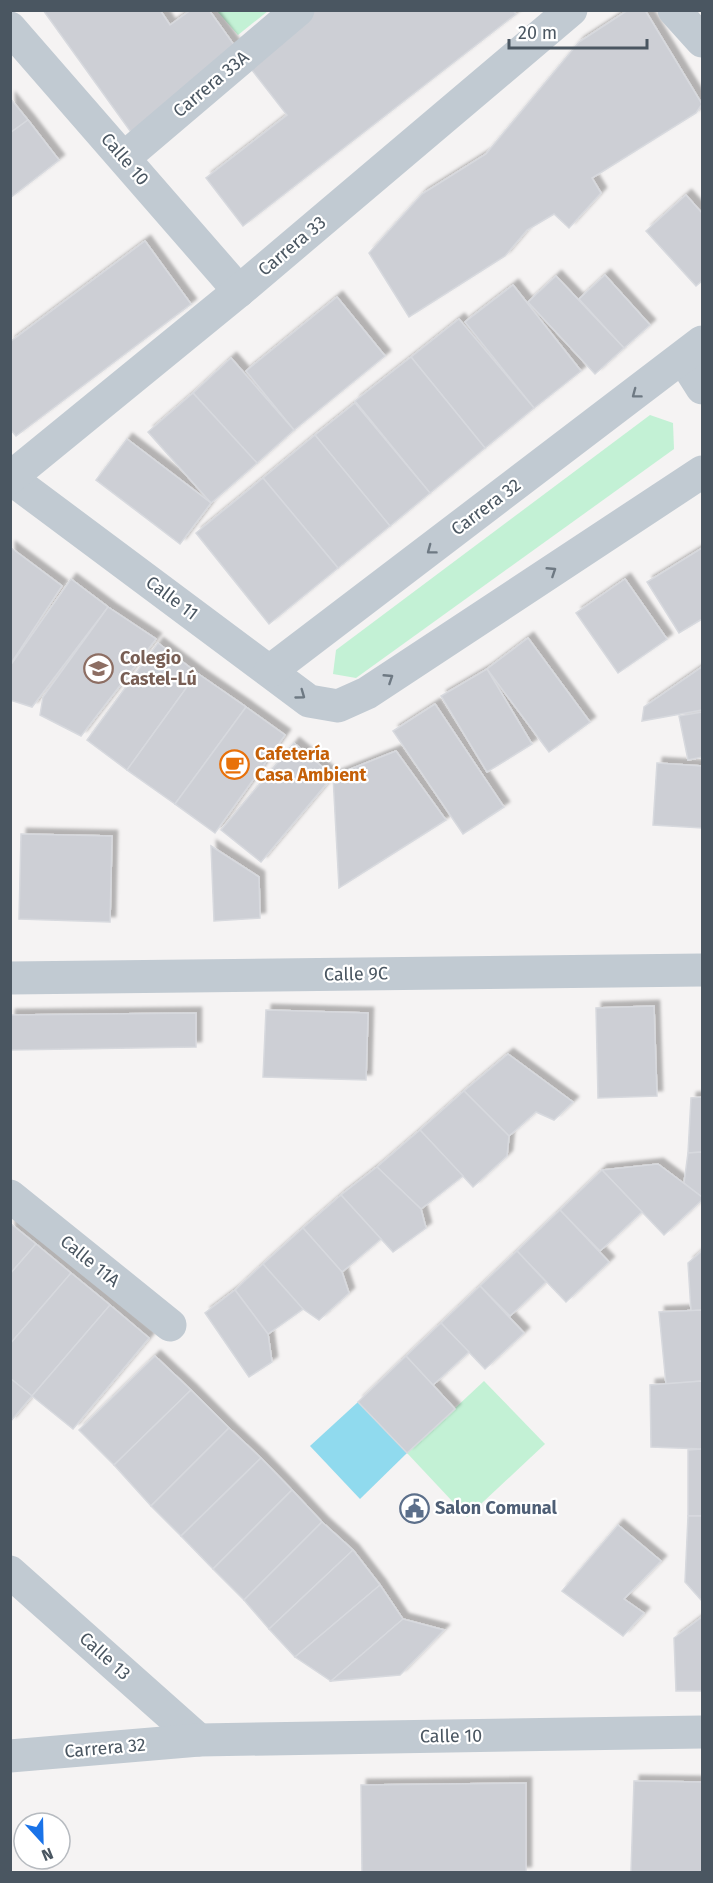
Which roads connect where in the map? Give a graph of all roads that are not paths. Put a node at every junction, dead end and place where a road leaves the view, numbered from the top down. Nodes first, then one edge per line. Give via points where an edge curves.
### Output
1 (298, 10) edge
2 (571, 10) edge
3 (674, 10) edge
4 (10, 28) edge
5 (702, 40) edge
6 (124, 158) junction
7 (239, 291) junction
8 (693, 350) edge
9 (702, 388) edge
10 (702, 472) edge
11 (10, 478) edge
12 (270, 671) junction
13 (702, 970) edge
14 (10, 978) edge
15 (10, 1196) edge
16 (170, 1325) dead end
17 (10, 1572) edge
18 (702, 1732) edge
19 (199, 1740) junction
20 (10, 1756) edge

1 - 6 street, Carrera 33A
2 - 7 street, Carrera 33
3 - 5 street
4 - 6 street, Calle 10
6 - 7 street, Calle 10
7 - 11 street, Carrera 33
8 - 9 street
8 -> 12 street, Carrera 32
12 -> 10 street, Calle 11 via 309,701 338,706 367,693
11 - 12 street, Calle 11
13 - 14 street, Calle 9C
15 - 16 street, Calle 11A
17 - 19 street, Calle 13
18 - 19 street, Calle 10
19 - 20 street, Carrera 32

